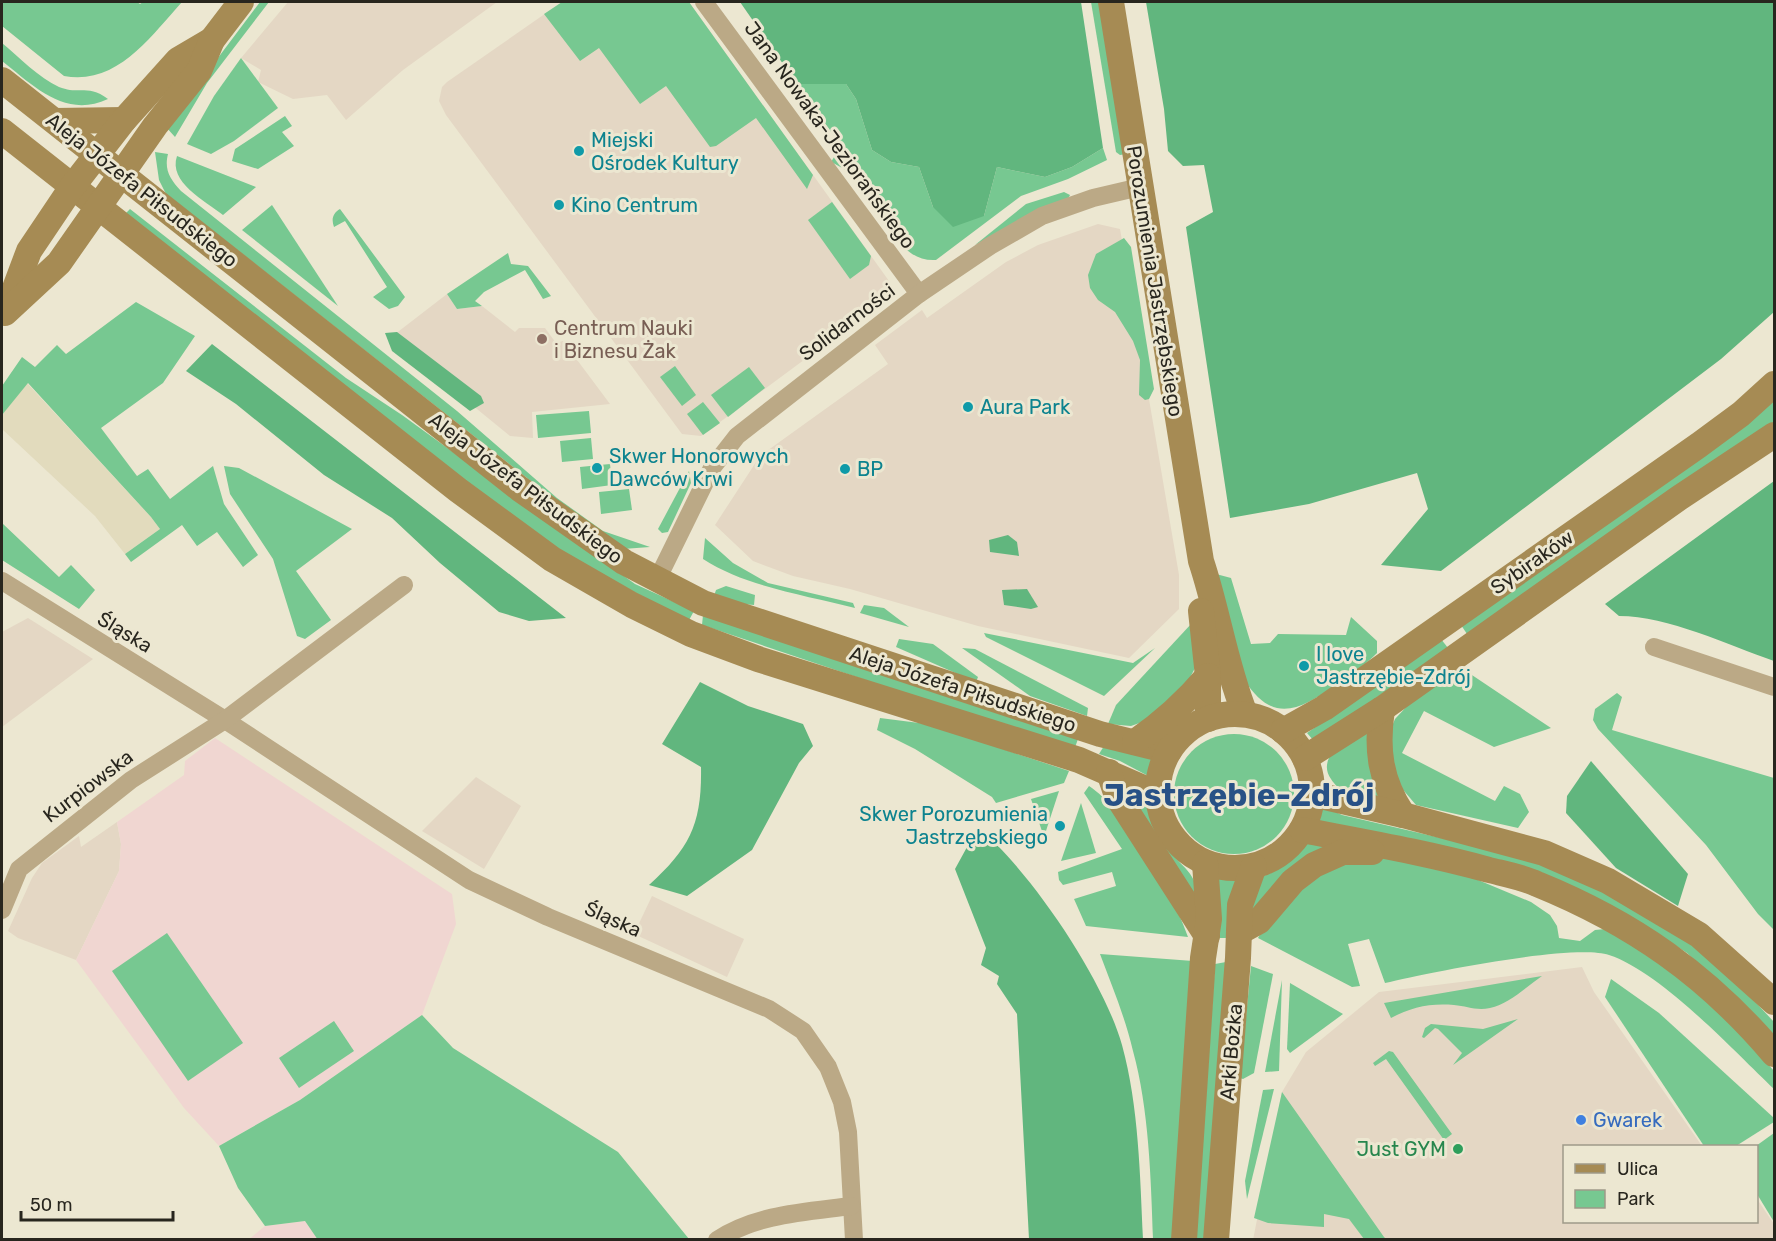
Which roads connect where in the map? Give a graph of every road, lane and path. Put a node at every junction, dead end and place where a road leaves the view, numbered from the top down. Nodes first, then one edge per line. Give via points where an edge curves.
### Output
1 (242, 2) edge
2 (704, 2) edge
3 (1111, 2) edge
4 (212, 39) junction
5 (2, 80) edge
6 (124, 120) junction
7 (55, 121) junction
8 (2, 130) edge
9 (97, 155) junction
10 (122, 174) junction
11 (72, 187) junction
12 (1140, 187) junction
13 (98, 207) junction
14 (126, 230) junction
15 (75, 239) junction
16 (919, 294) junction
17 (3, 316) edge
18 (1774, 384) edge
19 (1774, 435) edge
20 (1201, 561) junction
21 (657, 580) junction
22 (2, 581) edge
23 (404, 585) dead end
24 (1654, 647) dead end
25 (1208, 676) junction
26 (1774, 687) edge
27 (1382, 709) junction
28 (1245, 714) junction
29 (1208, 719) junction
30 (225, 720) junction
31 (1283, 731) junction
32 (1135, 742) junction
33 (1169, 751) junction
34 (1305, 758) junction
35 (1109, 772) junction
36 (1157, 794) junction
37 (1312, 794) junction
38 (1403, 815) junction
39 (1302, 830) junction
40 (1429, 855) junction
41 (1205, 863) junction
42 (1254, 867) junction
43 (2, 909) edge
44 (1239, 932) junction
45 (1207, 936) junction
46 (1774, 1002) edge
47 (1774, 1054) edge
48 (851, 1206) junction
49 (717, 1239) edge
50 (854, 1239) edge
51 (1184, 1239) edge
52 (1216, 1239) edge

1 - 4 street
2 - 16 street, Jana Nowaka-Jeziorańskiego
3 - 12 street, Porozumienia Jastrzębskiego
4 - 6 street via 178,60
4 - 10 street via 199,71
5 - 7 street, Aleja Józefa Piłsudskiego
6 - 7 street
6 - 9 street
7 - 9 street, Aleja Józefa Piłsudskiego
8 - 11 street, Aleja Józefa Piłsudskiego
9 - 10 street, Aleja Józefa Piłsudskiego
9 - 11 street
10 - 13 street
10 - 21 street, Aleja Józefa Piłsudskiego via 520,489
11 - 13 street, Aleja Józefa Piłsudskiego
11 - 17 street via 29,251
12 - 16 street, Solidarności via 1042,216
12 - 20 street, Porozumienia Jastrzębskiego
13 - 14 street, Aleja Józefa Piłsudskiego
13 - 15 street
14 - 15 street
14 - 35 street, Aleja Józefa Piłsudskiego via 477,504 552,559 632,605 691,634 758,659
15 - 17 street via 59,264
16 - 21 street, Solidarności via 737,436 712,468
18 - 31 street, Sybiraków via 1741,414 1640,487 1324,708
19 - 27 street, Sybiraków
20 - 25 street, Porozumienia Jastrzębskiego via 1200,604
20 - 28 street, Porozumienia Jastrzębskiego via 1213,596 1226,664
21 - 32 street, Aleja Józefa Piłsudskiego via 714,607 1100,734
22 - 30 street, Śląska
23 - 30 street
24 - 26 street
25 - 29 street, Porozumienia Jastrzębskiego
25 - 32 street via 1189,699
27 - 34 street, Sybiraków
27 - 38 street via 1378,735 1381,767 1391,797
28 - 29 street
28 - 31 street
29 - 33 street via 1186,731
30 - 43 street, Kurpiowska via 130,780 19,869
30 - 48 street, Śląska via 469,880 769,1009 803,1030 828,1067 842,1102 848,1132
31 - 34 street
32 - 33 street, Aleja Józefa Piłsudskiego
33 - 36 street via 1160,771
34 - 37 street
35 - 36 street, Aleja Józefa Piłsudskiego
35 - 45 street via 1118,796
36 - 41 street via 1166,828 1189,855
37 - 38 street
37 - 39 street
38 - 46 street via 1544,853 1625,889 1699,935
39 - 40 street
39 - 42 street via 1290,846
40 - 44 street via 1343,852 1314,865 1293,881 1259,921
40 - 47 street via 1536,883 1612,920 1701,978
41 - 42 street via 1237,869
41 - 45 street, Arki Bożka
42 - 44 street, Arki Bożka via 1240,905
44 - 52 street, Arki Bożka
45 - 51 street, Arki Bożka
48 - 49 street via 771,1217
48 - 50 street, Śląska

